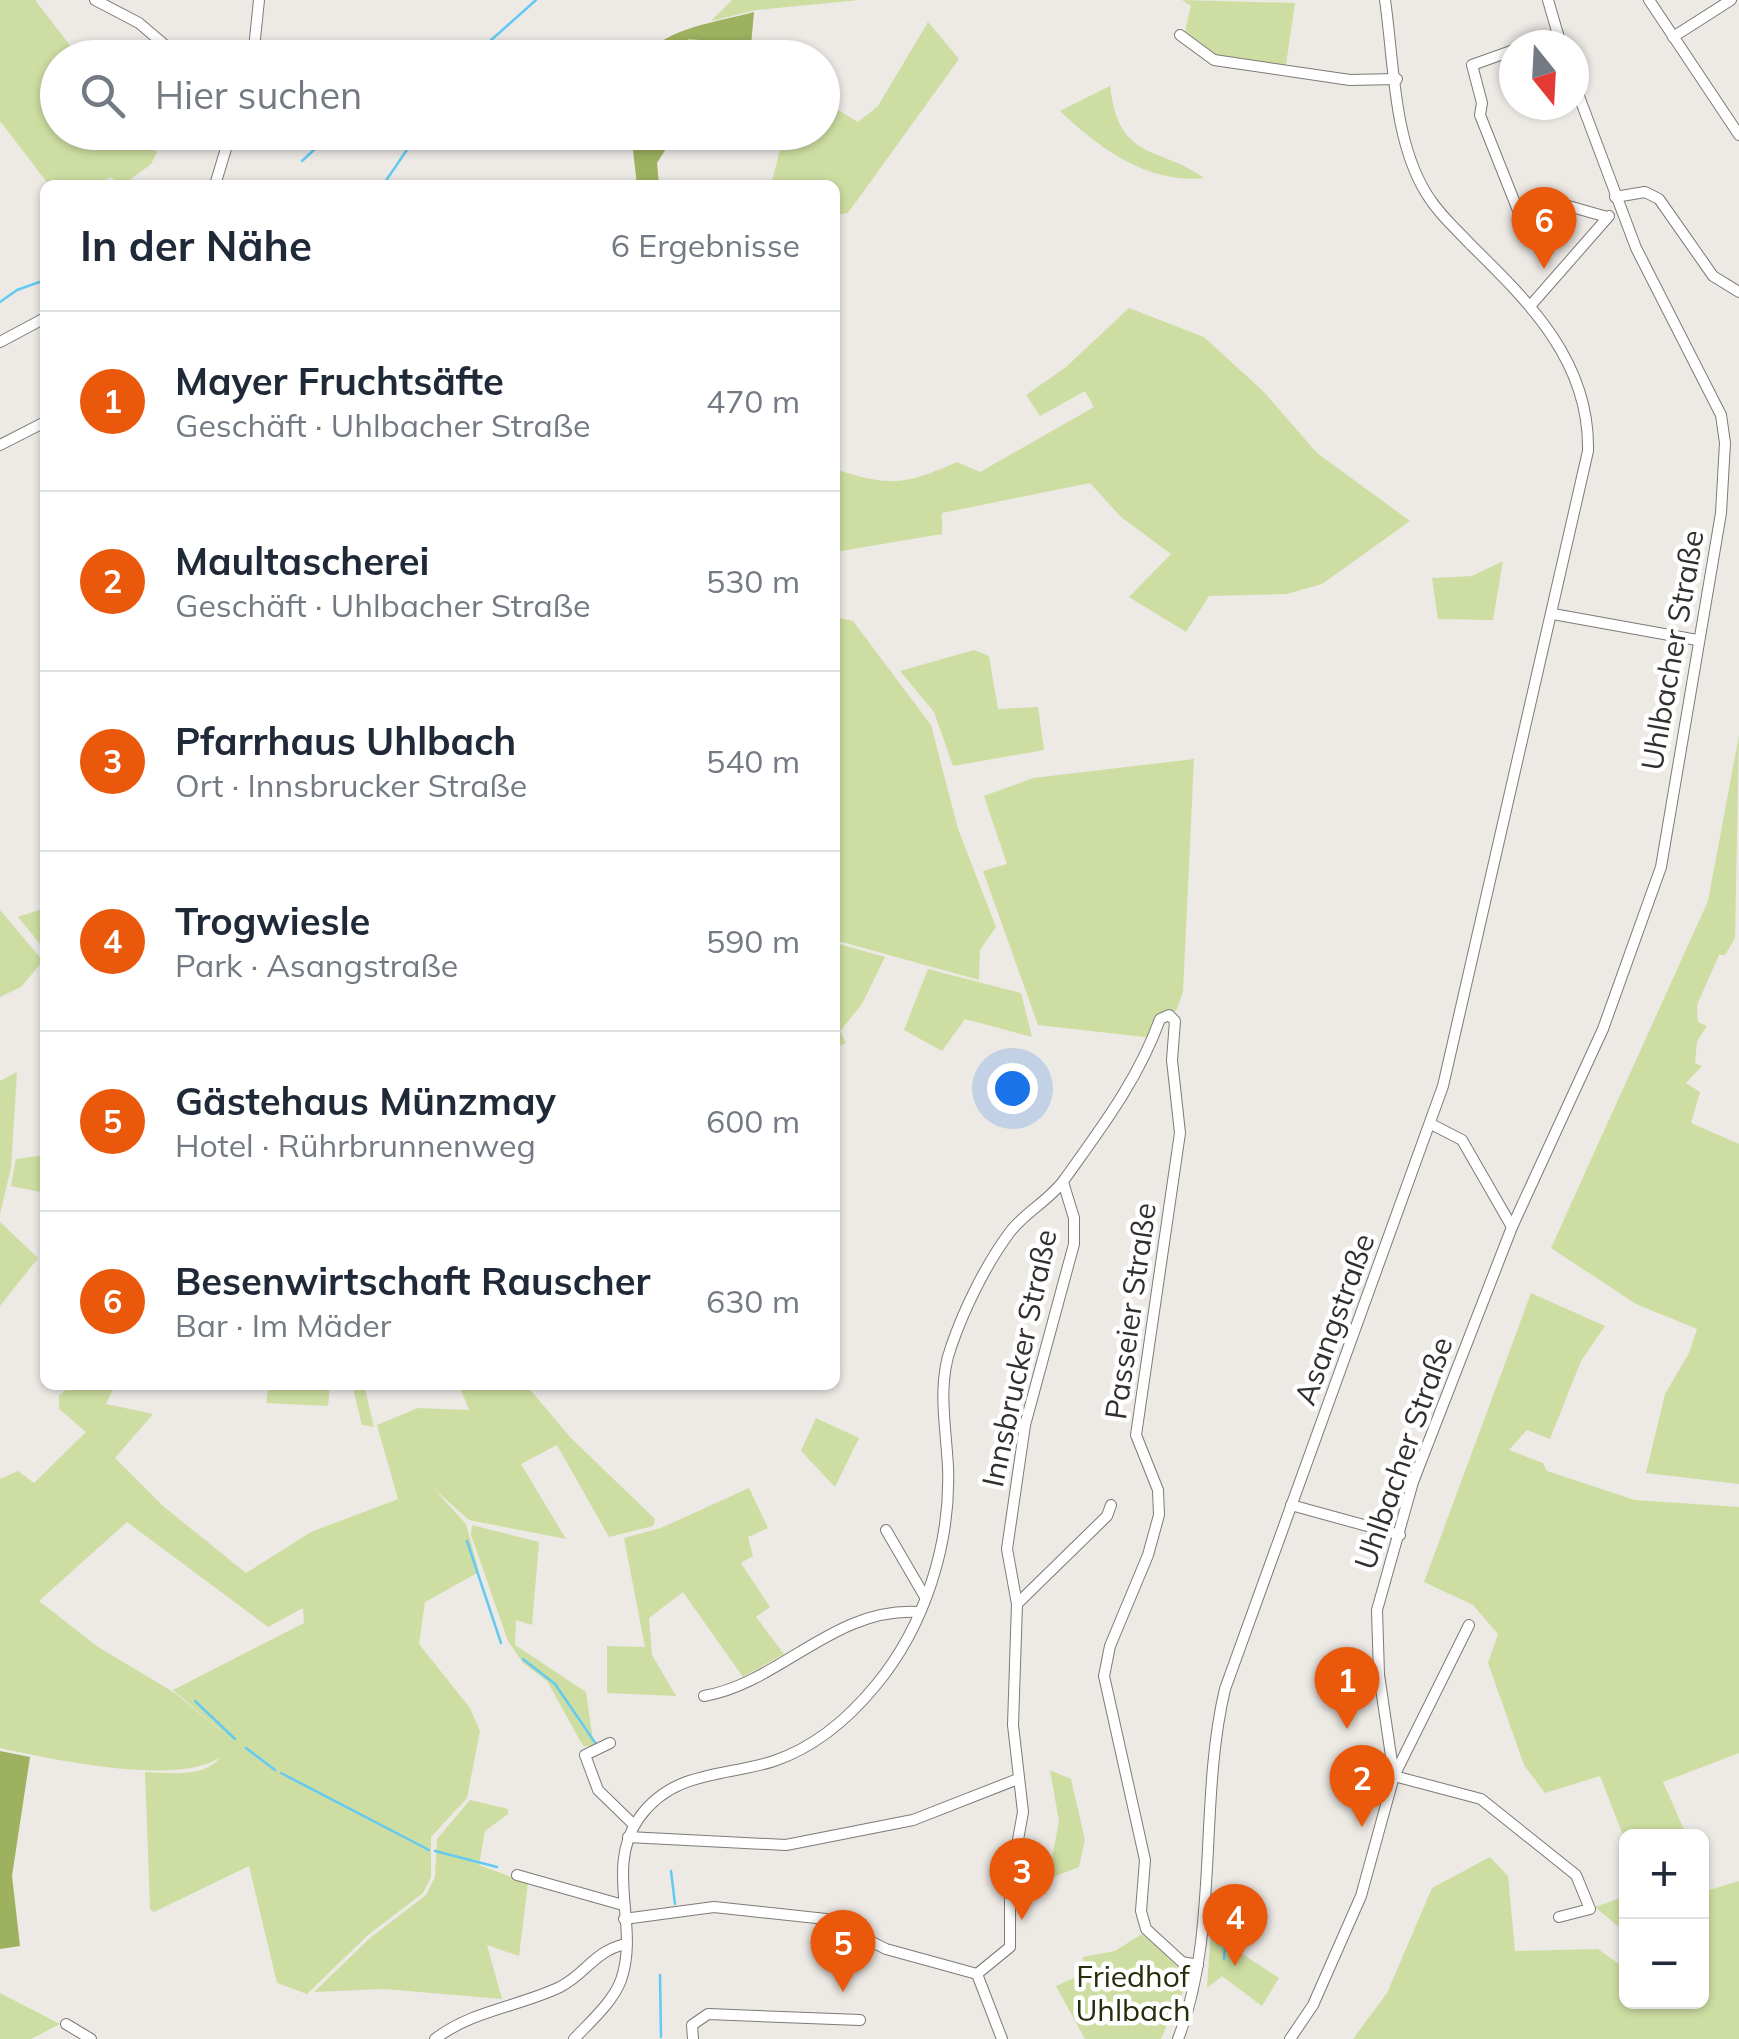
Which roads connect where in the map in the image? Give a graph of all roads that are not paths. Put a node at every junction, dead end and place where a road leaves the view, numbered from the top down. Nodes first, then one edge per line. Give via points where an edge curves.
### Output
1 (95, 0) edge
2 (259, 0) edge
3 (1385, 0) edge
4 (1548, 0) edge
5 (1650, 0) edge
6 (1731, 0) edge
7 (1557, 30) edge
8 (1180, 35) dead end
9 (1672, 37) junction
10 (159, 40) edge
11 (255, 40) edge
12 (1499, 55) edge
13 (1396, 80) junction
14 (1587, 120) edge
15 (1737, 132) edge
16 (225, 150) edge
17 (216, 180) edge
18 (1617, 203) junction
19 (1608, 217) junction
20 (1739, 292) edge
21 (1532, 306) junction
22 (40, 321) edge
23 (0, 342) edge
24 (40, 425) edge
25 (0, 446) edge
26 (1553, 614) junction
27 (1697, 640) junction
28 (1430, 1124) junction
29 (1064, 1182) junction
30 (1512, 1227) junction
31 (1111, 1505) dead end
32 (1291, 1505) junction
33 (886, 1530) dead end
34 (1400, 1535) junction
35 (925, 1597) junction
36 (1017, 1604) junction
37 (920, 1612) junction
38 (1469, 1625) dead end
39 (704, 1696) dead end
40 (610, 1743) dead end
41 (1394, 1776) junction
42 (1018, 1779) junction
43 (631, 1831) junction
44 (517, 1875) dead end
45 (623, 1905) junction
46 (1559, 1918) dead end
47 (624, 1919) junction
48 (625, 1944) junction
49 (1198, 1964) junction
50 (977, 1974) junction
51 (860, 2020) dead end
52 (66, 2024) dead end
53 (91, 2039) edge
54 (435, 2039) edge
55 (574, 2039) edge
56 (694, 2039) edge
57 (1002, 2039) edge
58 (1178, 2039) edge
59 (1290, 2039) edge

1 - 10 street
2 - 11 street
3 - 13 street, Asangstraße
4 - 7 street
5 - 9 street
6 - 9 street
8 - 13 street via 1214,60 1350,80
9 - 15 street
12 - 19 street via 1472,65 1480,116 1519,213 1564,206
13 - 21 street, Asangstraße via 1406,147 1426,194
14 - 18 street, Uhlbacher Straße
16 - 17 street
18 - 19 street
18 - 20 street via 1645,192 1658,199 1712,276
18 - 27 street, Uhlbacher Straße via 1721,416 1723,492
19 - 21 street
21 - 26 street, Asangstraße via 1570,366 1588,426 1585,474
22 - 23 street
24 - 25 street
26 - 27 street
26 - 28 street, Asangstraße
27 - 30 street, Uhlbacher Straße via 1661,867 1603,1029
28 - 30 street via 1462,1140
28 - 32 street, Asangstraße
29 - 35 street, Passeier Straße via 1010,1231 946,1360 946,1513
29 - 36 street, Innsbrucker Straße via 1074,1244 1025,1424 1007,1549
29 - 49 street, Passeier Straße via 1136,1076 1158,1021 1172,1016 1180,1134 1136,1435 1158,1490 1159,1515 1104,1676 1145,1860 1146,1929 1182,1962
30 - 34 street, Uhlbacher Straße via 1432,1428
31 - 36 street
32 - 34 street
32 - 49 street, Asangstraße via 1217,1722
33 - 35 street
34 - 41 street, Uhlbacher Straße via 1376,1635
35 - 37 street, Passeier Straße
36 - 42 street, Innsbrucker Straße
37 - 39 street via 837,1629 747,1682
37 - 43 street, Passeier Straße via 888,1670 824,1735 773,1762 682,1781 650,1804
38 - 41 street
40 - 43 street via 585,1754 598,1790
41 - 46 street via 1481,1799 1576,1876 1590,1909
41 - 59 street, Uhlbacher Straße via 1362,1896 1314,2005
42 - 43 street via 913,1820 786,1845
42 - 50 street, Innsbrucker Straße via 1023,1812 1010,1884 1010,1947
43 - 45 street via 622,1866
44 - 45 street
45 - 47 street
47 - 48 street
47 - 50 street via 714,1907 826,1919 886,1949
48 - 54 street via 602,1950 562,1986 476,2015
48 - 55 street via 617,1988
49 - 58 street, Asangstraße
50 - 57 street
51 - 56 street via 708,2014 692,2025
52 - 53 street

